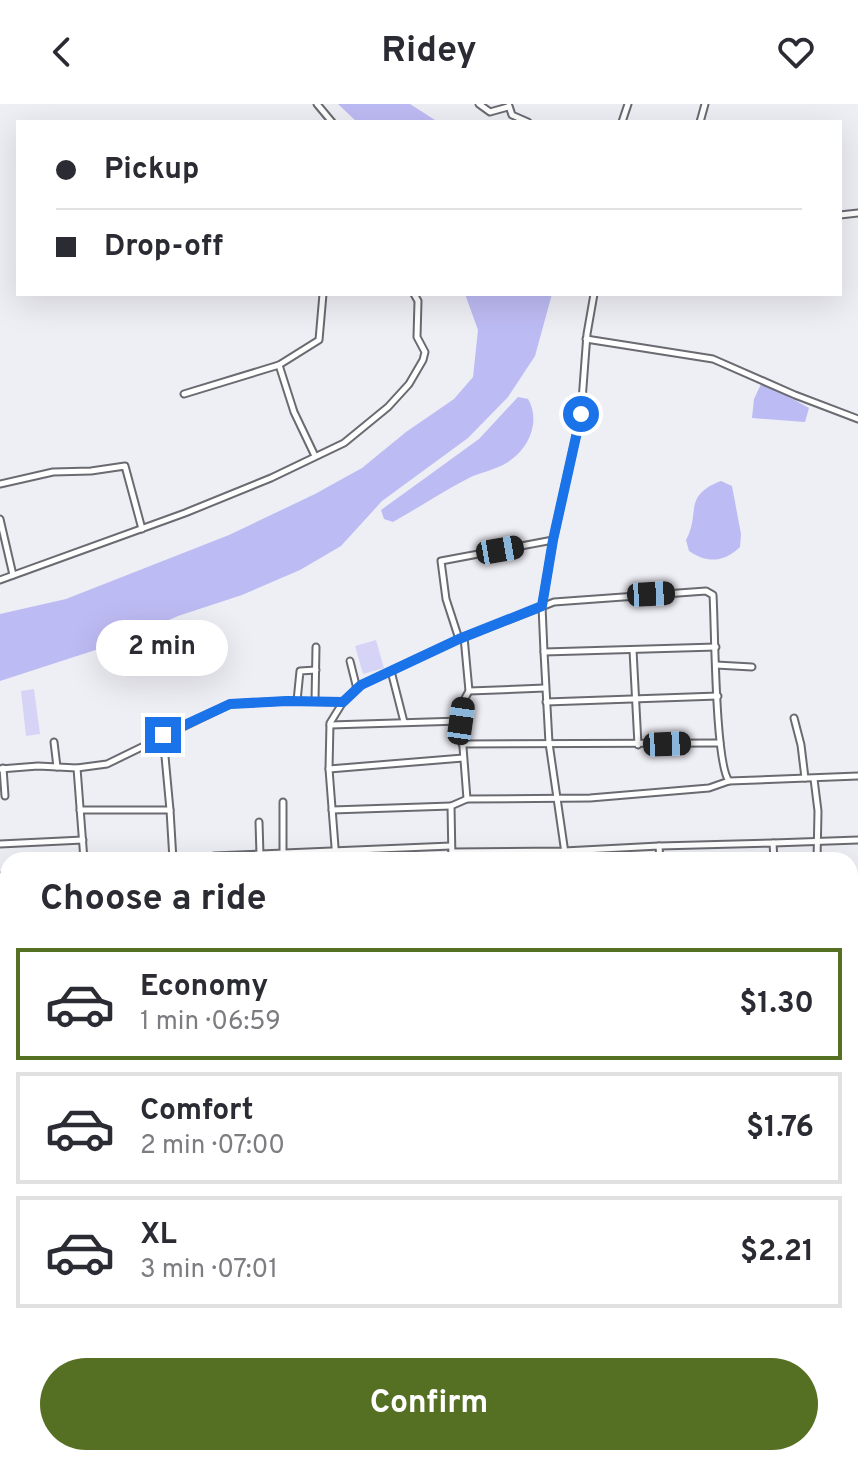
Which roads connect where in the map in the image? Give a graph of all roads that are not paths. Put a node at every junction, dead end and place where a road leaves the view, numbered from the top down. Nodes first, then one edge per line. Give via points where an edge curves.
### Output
1 (317, 104) edge
2 (479, 104) edge
3 (509, 106) edge
4 (330, 120) edge
5 (523, 120) edge
6 (323, 296) edge
7 (415, 296) edge
8 (594, 296) edge
9 (586, 339) junction
10 (279, 365) junction
11 (184, 394) dead end
12 (858, 419) edge
13 (315, 456) junction
14 (0, 484) edge
15 (0, 519) edge
16 (142, 529) junction
17 (553, 540) junction
18 (13, 575) junction
19 (0, 580) edge
20 (542, 606) junction
21 (462, 638) junction
22 (316, 647) dead end
23 (716, 647) junction
24 (633, 650) junction
25 (544, 652) junction
26 (350, 661) dead end
27 (296, 664) dead end
28 (716, 665) junction
29 (752, 667) dead end
30 (316, 670) junction
31 (300, 671) junction
32 (391, 671) junction
33 (545, 688) junction
34 (357, 689) junction
35 (469, 691) junction
36 (718, 696) junction
37 (635, 698) junction
38 (297, 701) junction
39 (315, 701) junction
40 (343, 702) junction
41 (546, 702) junction
42 (794, 718) dead end
43 (461, 721) junction
44 (404, 722) junction
45 (330, 725) junction
46 (163, 735) junction
47 (54, 742) dead end
48 (549, 743) junction
49 (720, 743) junction
50 (462, 744) junction
51 (638, 745) junction
52 (463, 758) junction
53 (57, 767) junction
54 (2, 768) edge
55 (77, 768) junction
56 (329, 769) junction
57 (858, 776) edge
58 (805, 778) junction
59 (814, 779) junction
60 (729, 781) junction
61 (5, 796) dead end
62 (555, 797) junction
63 (467, 799) junction
64 (283, 802) dead end
65 (451, 806) junction
66 (80, 810) junction
67 (170, 810) junction
68 (332, 810) junction
69 (259, 822) dead end
70 (83, 840) junction
71 (858, 840) edge
72 (817, 841) junction
73 (773, 843) junction
74 (0, 844) edge
75 (659, 846) junction
76 (452, 849) junction
77 (564, 851) junction
78 (84, 852) edge
79 (173, 852) edge
80 (260, 852) edge
81 (283, 852) edge
82 (335, 852) joint
83 (659, 852) edge
84 (774, 852) edge
85 (817, 852) edge

1 - 4 street
2 - 3 street via 490,112
3 - 5 street via 512,115
6 - 10 street via 319,340
7 - 13 street via 417,337 425,352 409,384 344,443
8 - 9 street
9 - 12 street via 713,359
9 - 17 street via 581,414
10 - 11 street
10 - 13 street
13 - 16 street
14 - 16 street via 53,472 125,466
15 - 18 street
16 - 18 street
17 - 20 street
17 - 21 street via 441,561 446,599
18 - 19 street
20 - 21 street
20 - 23 street via 706,591 713,595
20 - 25 street
21 - 32 street
21 - 35 street
22 - 30 street
23 - 24 street
23 - 28 street
24 - 25 street
24 - 37 street
25 - 33 street
26 - 34 street
27 - 31 street
28 - 29 street
28 - 36 street
30 - 31 street
30 - 39 street
31 - 38 street
32 - 34 street
32 - 44 street
33 - 35 street
33 - 41 street
34 - 40 street
35 - 43 street
36 - 37 street
36 - 49 street
37 - 41 street
37 - 51 street
38 - 39 street
38 - 46 street via 230,704
39 - 40 street
40 - 45 street
41 - 48 street
42 - 58 street
43 - 44 street
43 - 50 street
44 - 45 street
45 - 56 street
46 - 55 street via 107,764
46 - 67 street
47 - 53 street
48 - 50 street
48 - 51 street
48 - 62 street
49 - 51 street
49 - 60 street
50 - 52 street
52 - 56 street
52 - 63 street
53 - 54 street
53 - 55 street
54 - 61 street
55 - 66 street
56 - 68 street
57 - 59 street
58 - 59 street
58 - 60 street
59 - 72 street
60 - 62 street via 709,788
62 - 63 street
62 - 77 street
63 - 65 street
64 - 81 street
65 - 68 street
65 - 76 street
66 - 67 street
66 - 70 street
67 - 79 street
68 - 82 street
69 - 80 street
70 - 74 street
70 - 78 street
71 - 72 street
72 - 73 street
72 - 85 street
73 - 75 street
73 - 84 street
75 - 77 street
75 - 83 street
76 - 77 street
76 - 82 street

